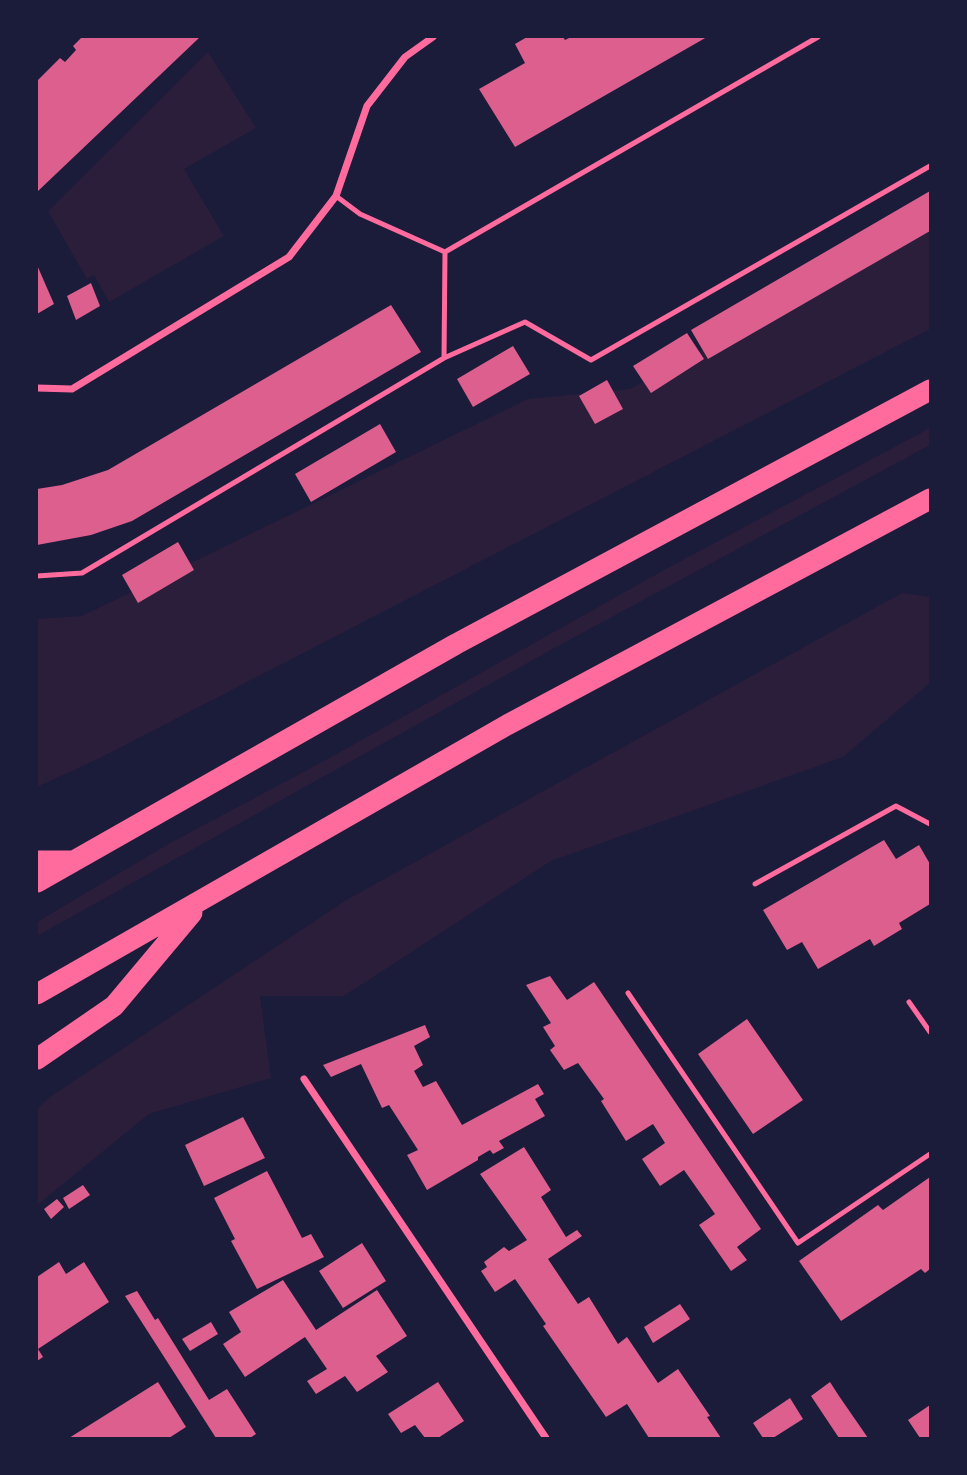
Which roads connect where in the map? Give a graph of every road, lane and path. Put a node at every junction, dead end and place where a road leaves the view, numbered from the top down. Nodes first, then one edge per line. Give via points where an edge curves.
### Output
1 (433, 37) edge
2 (818, 37) edge
3 (930, 166) edge
4 (336, 195) junction
5 (445, 252) junction
6 (444, 358) junction
7 (37, 388) edge
8 (930, 390) edge
9 (930, 499) edge
10 (37, 576) edge
11 (930, 824) edge
12 (37, 861) edge
13 (73, 861) junction
14 (37, 881) edge
15 (755, 884) dead end
16 (201, 901) junction
17 (37, 993) edge
18 (628, 993) dead end
19 (909, 1002) dead end
20 (930, 1032) edge
21 (37, 1059) edge
22 (304, 1079) dead end
23 (930, 1154) edge
24 (547, 1438) edge

1 - 4 street via 405,57 367,106
2 - 5 lane
3 - 6 lane via 591,360 526,322
4 - 5 lane via 360,214
4 - 7 street via 289,257 72,389
5 - 6 lane
6 - 10 lane via 82,573
8 - 13 highway via 456,644
9 - 16 highway via 507,725
11 - 15 lane via 896,806
12 - 13 highway
13 - 14 highway
16 - 17 highway
16 - 21 highway via 114,1006
18 - 23 lane via 798,1243
19 - 20 lane
22 - 24 street

